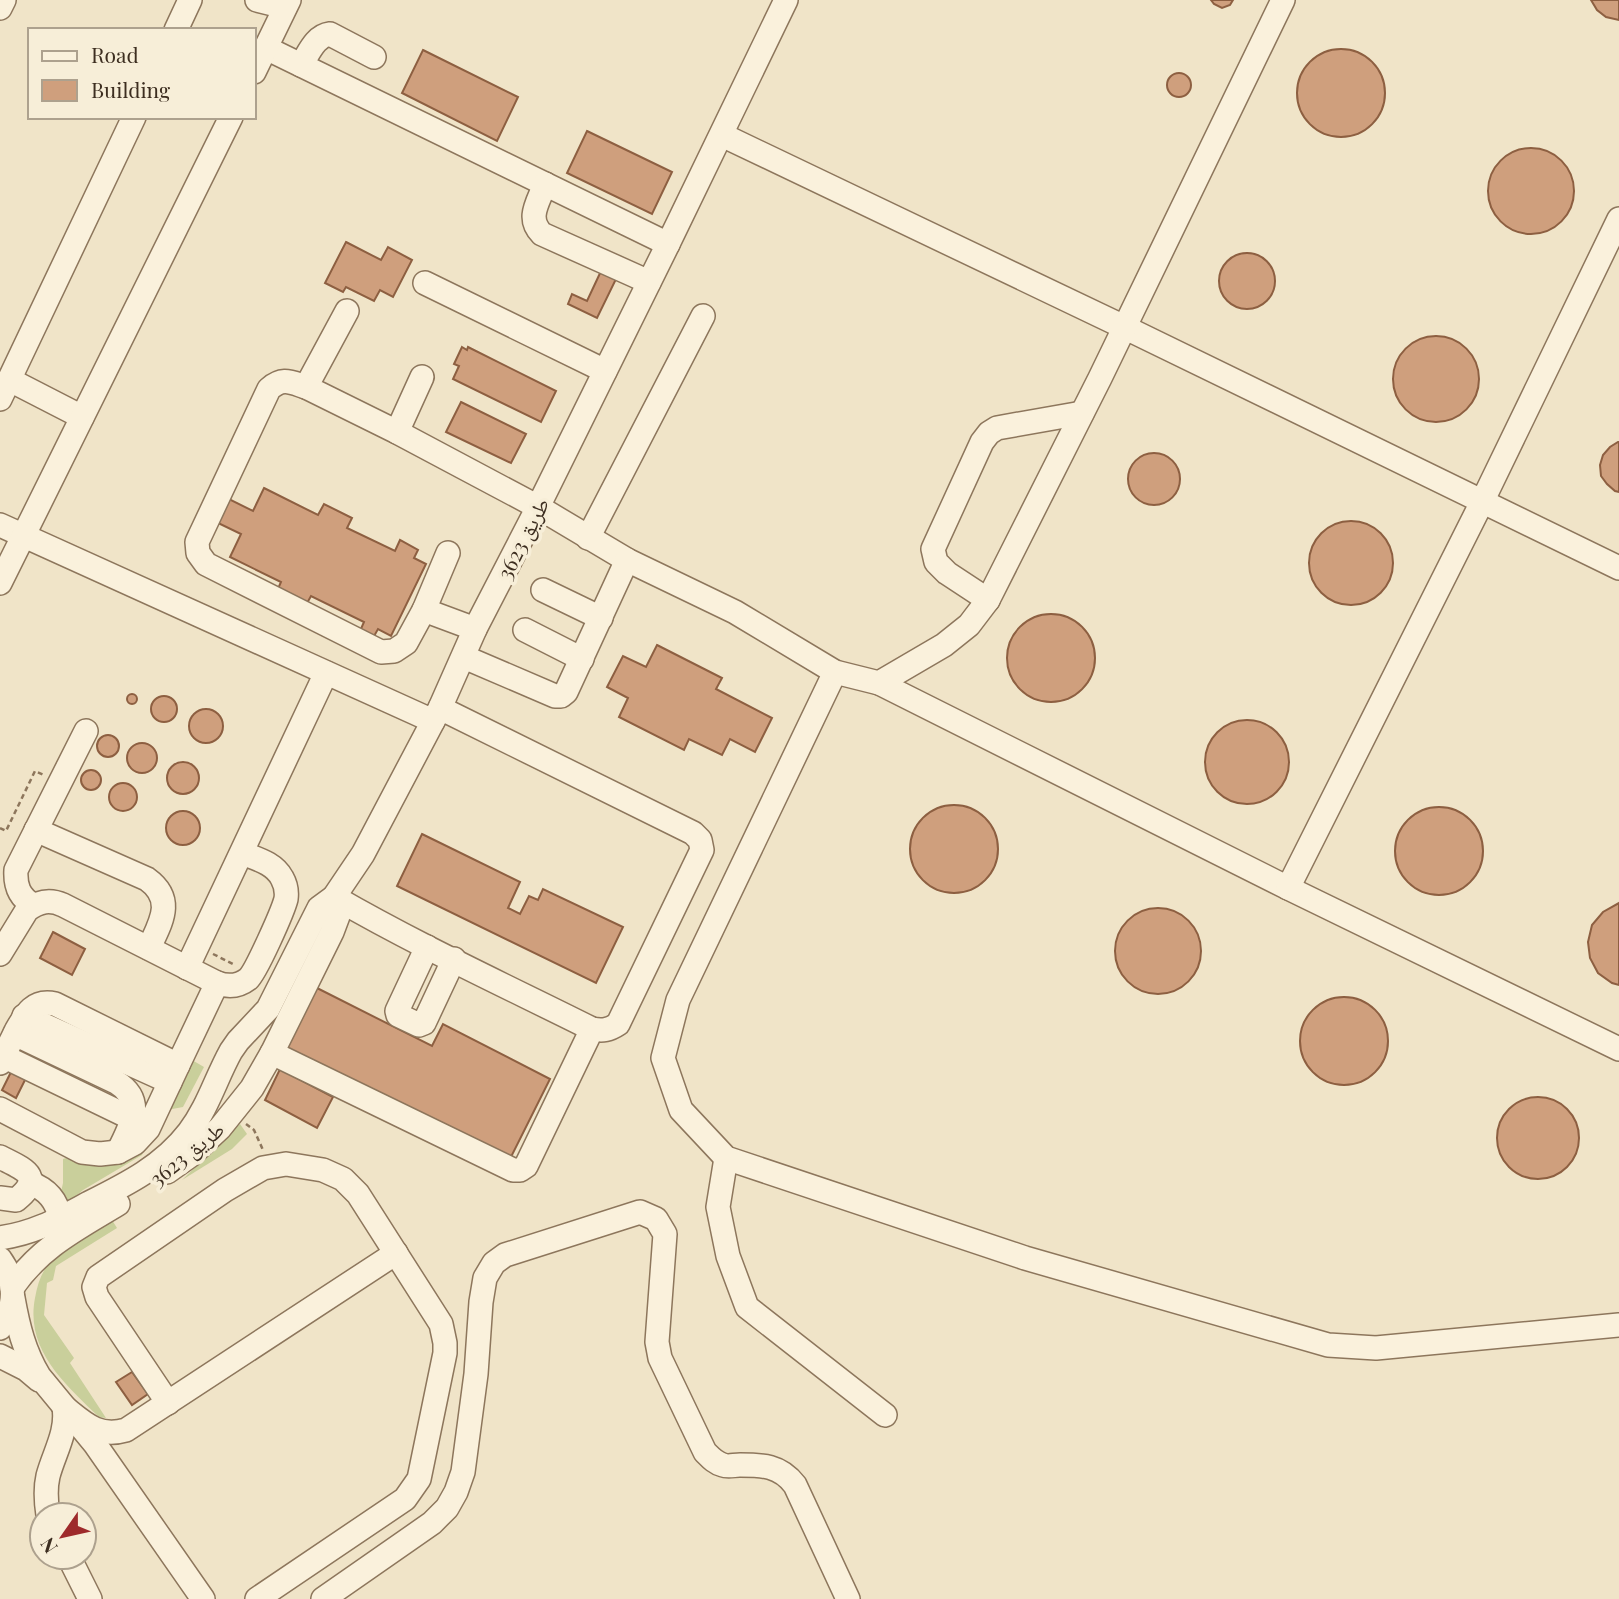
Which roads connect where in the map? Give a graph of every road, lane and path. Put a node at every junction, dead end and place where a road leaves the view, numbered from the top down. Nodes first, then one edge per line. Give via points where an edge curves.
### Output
1 (4, 0) edge
2 (190, 0) edge
3 (257, 0) edge
4 (786, 0) edge
5 (1283, 0) edge
6 (287, 4) edge
7 (0, 8) edge
8 (177, 28) edge
9 (266, 48) junction
10 (374, 57) dead end
11 (301, 65) junction
12 (256, 68) edge
13 (133, 119) edge
14 (230, 119) edge
15 (720, 139) junction
16 (545, 184) junction
17 (1619, 219) edge
18 (668, 244) junction
19 (649, 282) junction
20 (425, 284) dead end
21 (347, 311) dead end
22 (703, 316) dead end
23 (1123, 330) junction
24 (605, 371) junction
25 (422, 377) dead end
26 (306, 387) junction
27 (5, 389) edge
28 (1082, 413) junction
29 (82, 417) junction
30 (397, 432) junction
31 (1482, 502) junction
32 (538, 507) junction
33 (0, 525) edge
34 (23, 536) junction
35 (588, 538) junction
36 (448, 553) dead end
37 (628, 560) junction
38 (1619, 568) edge
39 (0, 583) edge
40 (543, 590) dead end
41 (988, 600) junction
42 (424, 610) junction
43 (601, 618) junction
44 (475, 629) junction
45 (524, 630) dead end
46 (464, 657) junction
47 (582, 659) junction
48 (835, 672) junction
49 (326, 673) junction
50 (879, 683) junction
51 (436, 715) junction
52 (86, 731) dead end
53 (60, 783) junction
54 (0, 828) edge
55 (36, 830) junction
56 (242, 853) junction
57 (1288, 888) junction
58 (334, 897) junction
59 (33, 905) junction
60 (426, 947) junction
61 (149, 948) junction
62 (0, 954) edge
63 (454, 959) junction
64 (187, 968) junction
65 (217, 983) junction
66 (19, 1025) junction
67 (592, 1029) junction
68 (1619, 1049) edge
69 (272, 1053) junction
70 (2, 1059) edge
71 (174, 1074) junction
72 (0, 1109) edge
73 (133, 1119) junction
74 (118, 1152) junction
75 (0, 1157) edge
76 (726, 1158) junction
77 (30, 1184) junction
78 (0, 1198) edge
79 (60, 1218) junction
80 (0, 1238) edge
81 (396, 1253) junction
82 (0, 1259) edge
83 (12, 1293) junction
84 (1619, 1325) edge
85 (0, 1328) edge
86 (0, 1356) edge
87 (47, 1386) junction
88 (168, 1403) junction
89 (64, 1407) junction
90 (886, 1415) dead end
91 (63, 1432) junction
92 (89, 1436) junction
93 (47, 1501) edge
94 (76, 1571) edge
95 (90, 1599) edge
96 (203, 1599) edge
97 (257, 1599) edge
98 (323, 1599) edge
99 (848, 1599) edge

1 - 7 street
2 - 8 street
3 - 6 street
4 - 15 street
5 - 23 street
6 - 9 street
9 - 11 street
9 - 12 street
10 - 11 street via 330,34 317,40
11 - 16 street
13 - 27 street
14 - 29 street
15 - 18 street, طريق 3623
15 - 23 street via 876,208
16 - 18 street
16 - 19 street via 532,217 542,234
17 - 31 street
18 - 19 street, طريق 3623
19 - 24 street, طريق 3623
20 - 24 street
21 - 26 street
22 - 35 street
23 - 28 street
23 - 31 street
24 - 32 street, طريق 3623
25 - 30 street
26 - 30 street
26 - 42 street via 285,381 269,389 197,542 198,553 206,564 381,652 406,643
27 - 29 street
28 - 41 street
28 - 41 street via 997,428 982,442 933,549 936,562 947,573
29 - 34 street
30 - 32 street
31 - 38 street
31 - 57 street
32 - 35 street
32 - 44 street, طريق 3623
33 - 34 street
34 - 39 street
34 - 49 street
35 - 37 street
36 - 42 street
37 - 43 street
37 - 48 street via 735,611
40 - 43 street
41 - 50 street via 969,625 944,645
42 - 44 street
43 - 47 street
44 - 46 street, طريق 3623
45 - 47 street
46 - 47 street via 555,696 566,692
46 - 51 street, طريق 3623
48 - 50 street
48 - 76 street via 678,1000 663,1058 681,1110
49 - 51 street
49 - 56 street
50 - 57 street
51 - 58 street, طريق 3623 via 363,854
51 - 67 street via 700,840 702,850 618,1024 603,1031
52 - 53 street
53 - 54 path via 35,771 6,831
53 - 55 street
55 - 59 street via 15,878 20,894
55 - 61 street via 153,884 162,897 164,912
56 - 64 street
56 - 65 street via 276,870 285,884 286,900 252,974 236,985
57 - 68 street
58 - 60 street
58 - 69 street, طريق 3623 via 338,916 332,932
58 - 79 street, طريق 3623 via 319,908 268,1009 231,1051 189,1133 138,1178
59 - 61 street via 56,902
59 - 62 street
60 - 63 street
60 - 63 street via 397,1012 419,1025
61 - 64 street
63 - 67 street
64 - 65 street
65 - 71 street
66 - 70 street
66 - 71 street via 37,1005 55,1004
66 - 73 street via 122,1086 134,1104
67 - 69 street via 526,1166 520,1170
69 - 83 street, طريق 3623 via 243,1101 206,1142 175,1167 60,1239 24,1270
70 - 73 street
71 - 74 street via 148,1129
72 - 74 street via 82,1152
73 - 74 street
75 - 77 street via 26,1170
76 - 84 street via 1026,1258 1328,1345 1376,1349
76 - 90 street via 718,1207 728,1256 747,1307
77 - 78 street via 16,1200
77 - 79 street via 51,1196
79 - 80 street, طريق 3623 via 34,1231
81 - 88 street
81 - 88 street via 358,1194 334,1174 278,1164 255,1171 225,1190 95,1282 97,1297
81 - 97 street via 437,1315 445,1343 419,1479 399,1505
82 - 83 street
83 - 85 street, طريق 3623
83 - 87 street via 26,1352
86 - 87 street
87 - 89 street
88 - 89 street via 117,1433 98,1431
89 - 91 street
89 - 92 street
91 - 92 street
91 - 93 street via 47,1479
92 - 96 street
94 - 95 street
98 - 99 street via 432,1523 456,1492 463,1472 481,1302 485,1278 494,1263 505,1255 640,1212 656,1219 665,1234 657,1334 660,1358 705,1452 723,1466 776,1468 787,1475

